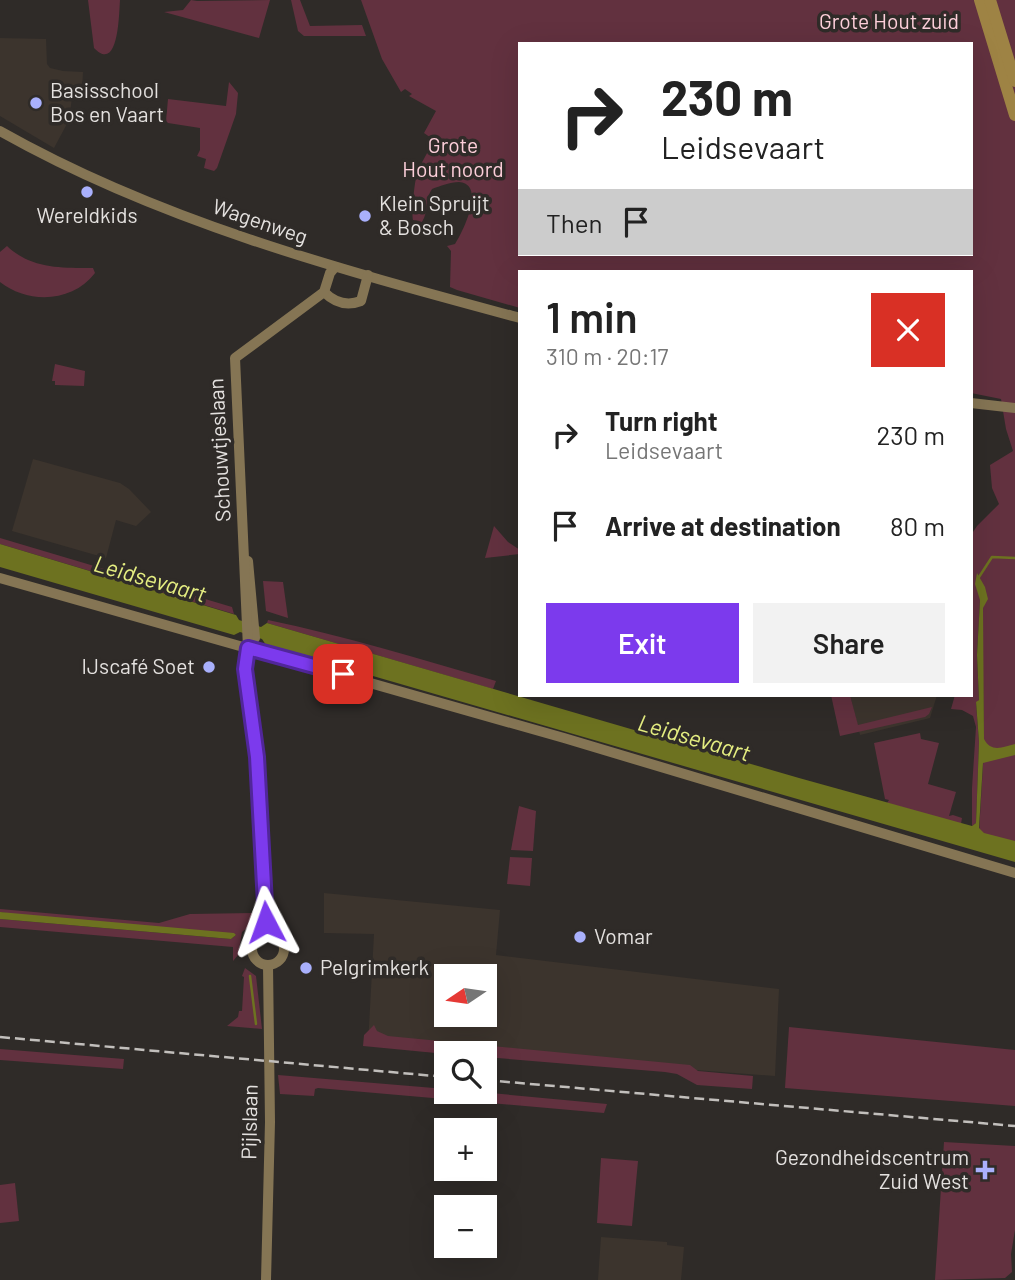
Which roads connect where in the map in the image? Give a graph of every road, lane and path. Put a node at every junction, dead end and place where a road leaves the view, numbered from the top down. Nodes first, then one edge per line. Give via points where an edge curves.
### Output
1 (980, 0) edge
2 (990, 0) edge
3 (1015, 81) edge
4 (1015, 116) edge
5 (0, 131) edge
6 (335, 267) junction
7 (368, 275) junction
8 (324, 292) junction
9 (518, 317) edge
10 (973, 403) edge
11 (1015, 408) edge
12 (0, 578) edge
13 (250, 642) junction
14 (1015, 873) edge
15 (267, 933) junction
16 (268, 965) junction
17 (266, 1280) edge

1 - 4 main road
2 - 3 main road
5 - 6 street, Wagenweg via 80,173 158,206
6 - 7 street, Wagenweg
6 - 8 street
7 - 8 street via 362,301 352,305
7 - 9 street, Wagenweg
8 - 13 street, Schouwtjeslaan via 235,358 243,576
10 - 11 street
12 - 13 street
13 - 14 street
13 - 15 street via 245,669 257,757
15 - 16 street via 255,939 253,952
15 - 16 street via 276,936 284,948 279,960
16 - 17 street, Pijlslaan

